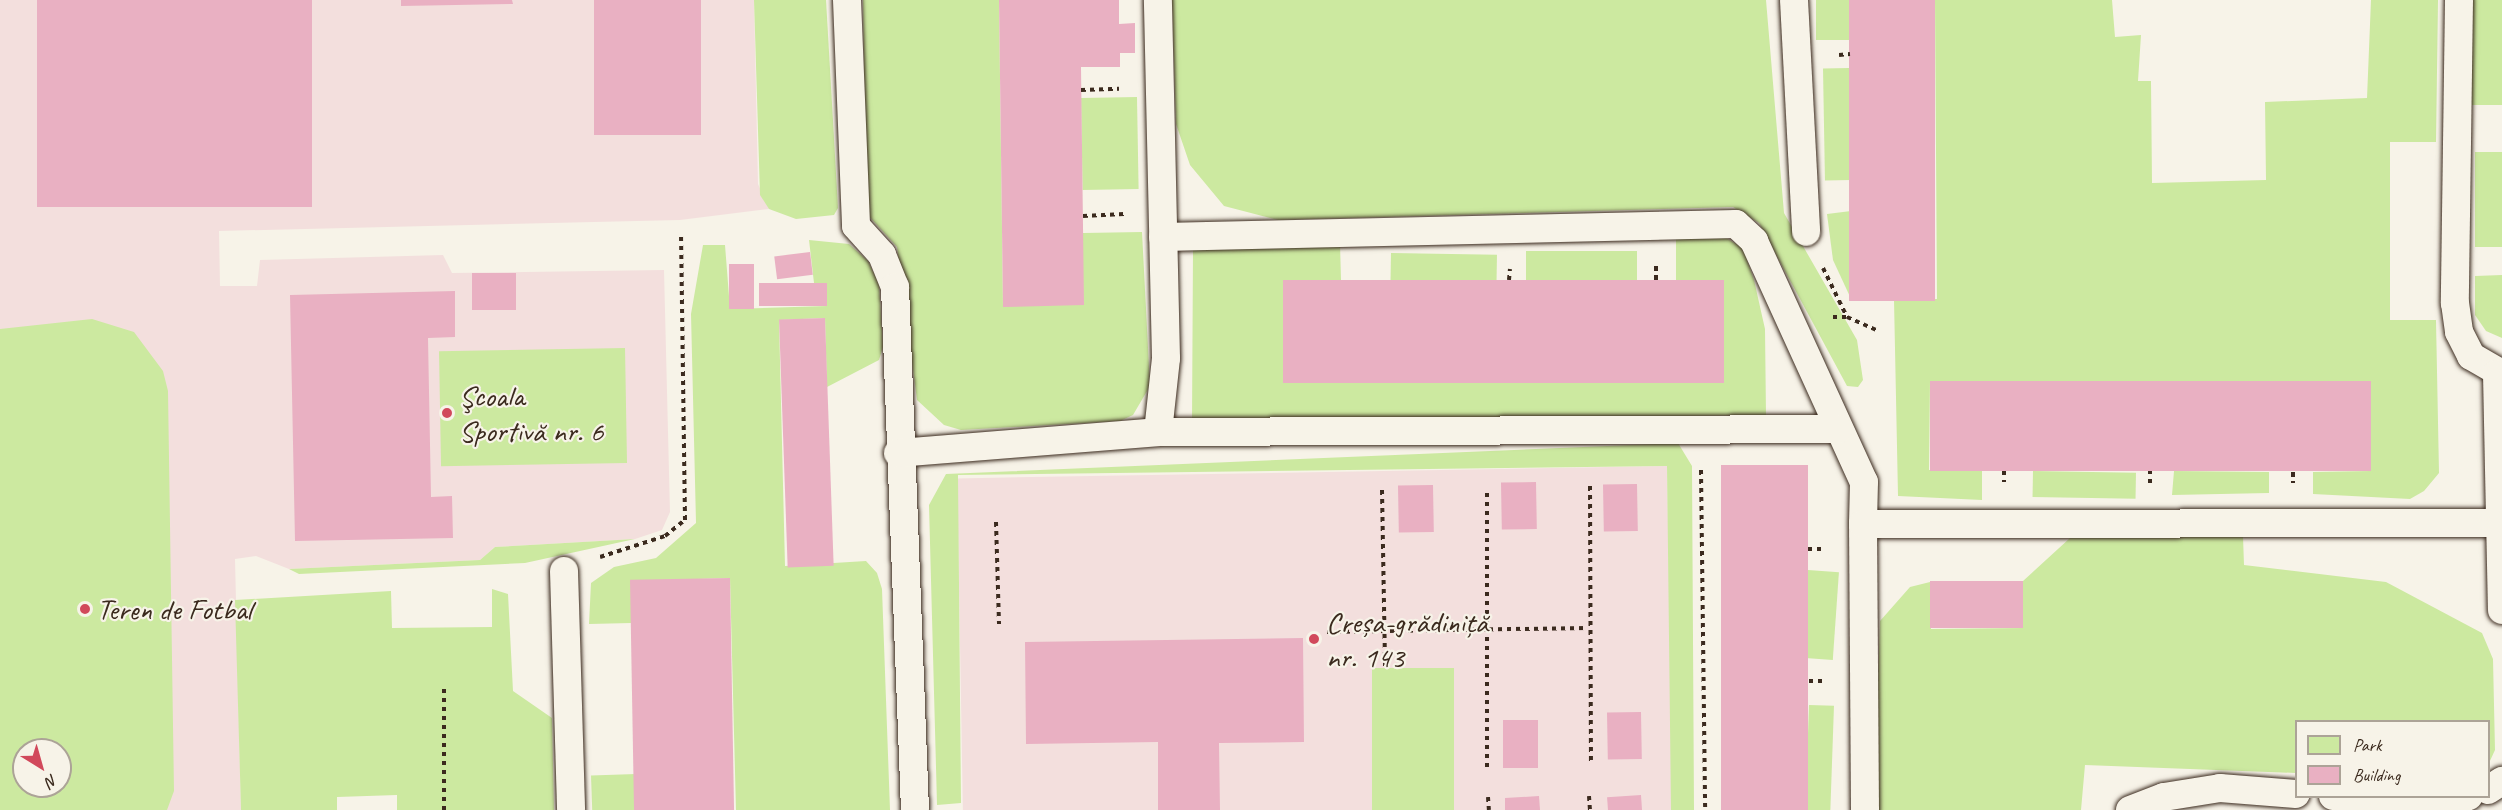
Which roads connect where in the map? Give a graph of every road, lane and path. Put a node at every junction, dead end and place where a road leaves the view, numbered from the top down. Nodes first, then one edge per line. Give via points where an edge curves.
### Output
1 (847, 0) edge
2 (1158, 0) edge
3 (1794, 0) edge
4 (2459, 0) edge
5 (1806, 232) joint
6 (681, 234) dead end
7 (1164, 237) junction
8 (1875, 330) dead end
9 (2499, 374) edge
10 (1700, 427) junction
11 (1838, 429) junction
12 (1158, 432) junction
13 (898, 453) junction
14 (1590, 486) dead end
15 (1382, 490) dead end
16 (1487, 492) dead end
17 (996, 522) dead end
18 (2496, 523) junction
19 (1863, 524) junction
20 (564, 571) joint
21 (2502, 610) edge
22 (999, 624) dead end
23 (1588, 628) junction
24 (1486, 630) junction
25 (1385, 631) junction
26 (1328, 632) dead end
27 (1385, 668) dead end
28 (444, 685) dead end
29 (1591, 763) dead end
30 (1486, 767) dead end
31 (2295, 794) edge
32 (1488, 796) dead end
33 (1589, 796) dead end
34 (2366, 798) edge
35 (2464, 798) edge
36 (444, 810) edge
37 (571, 810) edge
38 (915, 810) edge
39 (1488, 810) edge
40 (1590, 810) edge
41 (1705, 810) edge
42 (1865, 810) edge
43 (2130, 810) edge

1 - 13 lane via 856,226 882,255 895,287
2 - 7 lane
3 - 5 lane
4 - 9 lane via 2455,303 2459,332 2471,356
5 - 8 path via 1847,317
6 - 20 path via 685,520 665,536
7 - 11 lane via 1736,224 1754,241
7 - 12 lane via 1166,358
9 - 18 lane
10 - 11 lane
10 - 12 lane
10 - 41 path
11 - 19 lane via 1864,482
12 - 13 lane
13 - 38 lane
14 - 23 path
15 - 25 path
16 - 24 path
17 - 22 path
18 - 19 lane
18 - 21 lane
19 - 42 lane
20 - 37 lane
23 - 24 path
23 - 29 path
24 - 25 path
24 - 30 path
25 - 26 path
25 - 27 path
28 - 36 path
31 - 43 lane via 2220,788 2163,797
32 - 39 path
33 - 40 path
34 - 35 lane via 2450,803

